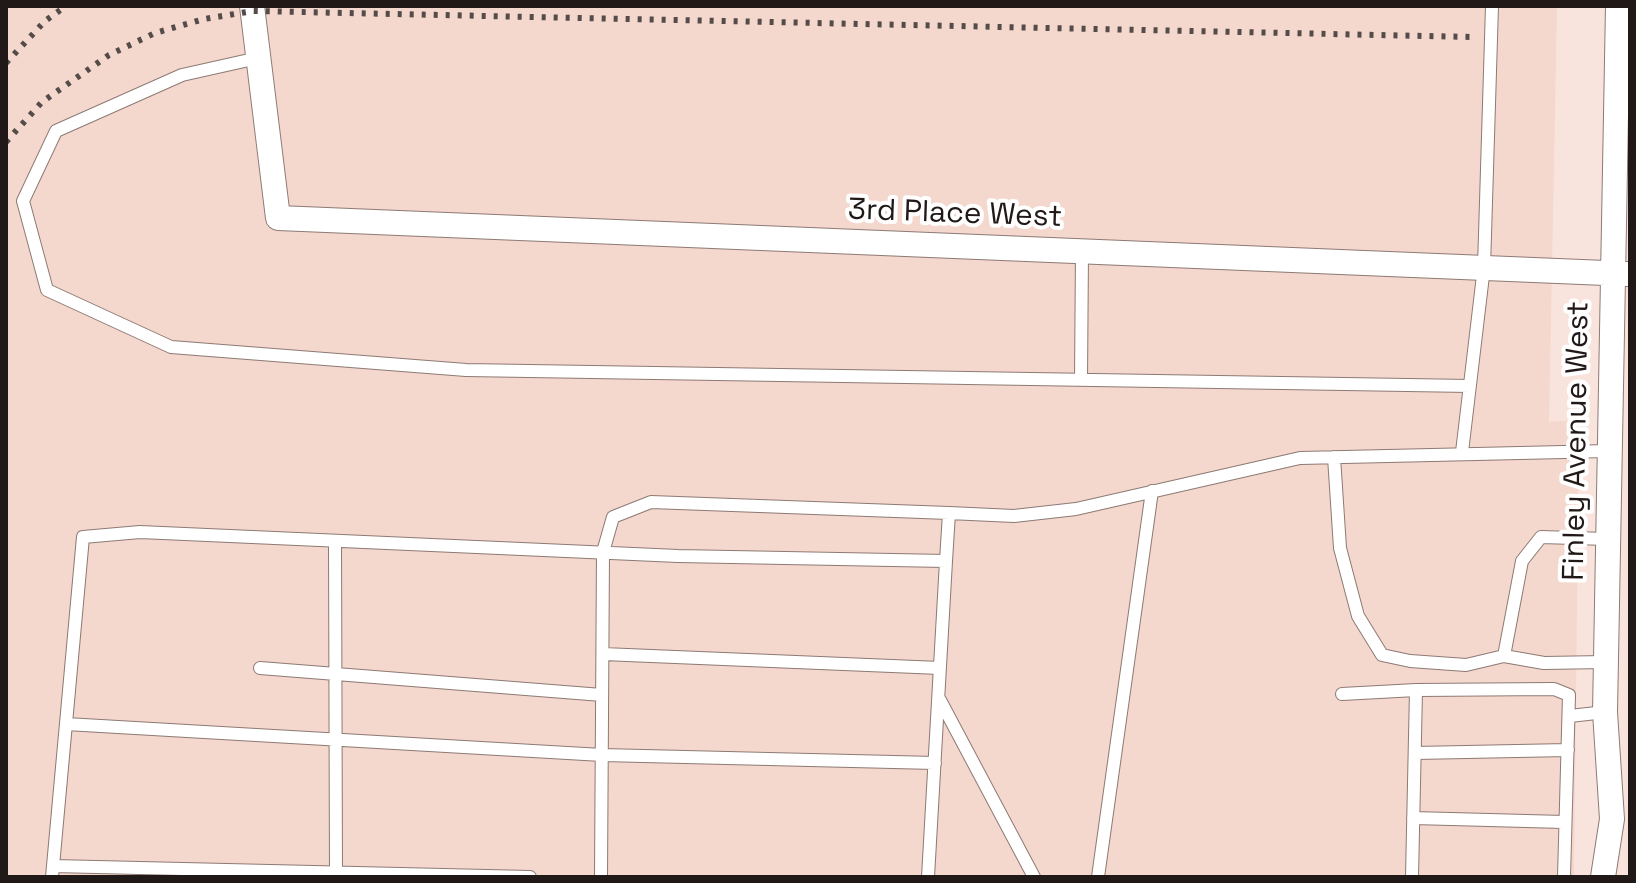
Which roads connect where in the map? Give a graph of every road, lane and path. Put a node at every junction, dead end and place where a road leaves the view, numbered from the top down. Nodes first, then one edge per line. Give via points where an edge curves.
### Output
1 (252, 6) edge
2 (1492, 6) edge
3 (1618, 6) edge
4 (258, 58) junction
5 (1082, 251) junction
6 (1484, 267) junction
7 (1621, 273) edge
8 (1081, 380) junction
9 (1470, 386) junction
10 (1608, 451) junction
11 (1462, 452) junction
12 (1334, 457) junction
13 (1152, 491) junction
14 (949, 513) junction
15 (1607, 539) junction
16 (335, 541) junction
17 (603, 552) junction
18 (946, 561) junction
19 (603, 654) junction
20 (1504, 656) junction
21 (1605, 662) junction
22 (260, 668) dead end
23 (940, 668) junction
24 (335, 674) junction
25 (1416, 690) junction
26 (1342, 694) dead end
27 (602, 695) junction
28 (939, 698) junction
29 (1605, 712) junction
30 (1570, 716) junction
31 (66, 724) junction
32 (336, 741) junction
33 (1568, 750) junction
34 (1415, 753) junction
35 (602, 755) junction
36 (935, 763) junction
37 (1413, 818) junction
38 (1621, 818) edge
39 (1564, 822) junction
40 (53, 872) edge
41 (336, 875) edge
42 (530, 877) edge
43 (601, 877) edge
44 (928, 877) edge
45 (1034, 877) edge
46 (1098, 877) edge
47 (1412, 877) edge
48 (1564, 877) edge
49 (1603, 877) edge

1 - 4 street
2 - 6 lane
3 - 7 street, Finley Avenue West
4 - 5 street, 3rd Place West via 278,218
4 - 8 lane via 182,75 56,131 23,201 47,290 171,347 466,370
5 - 6 street, 3rd Place West
5 - 8 lane
6 - 7 street, 3rd Place West
6 - 9 lane
7 - 10 street, Finley Avenue West
8 - 9 lane
9 - 11 lane
10 - 11 lane
10 - 15 street, Finley Avenue West
11 - 12 lane
12 - 13 lane via 1300,458
12 - 20 lane via 1340,548 1358,616 1382,655 1466,665
13 - 14 lane via 1076,509 1014,516
13 - 46 lane
14 - 17 lane via 651,502 613,517
14 - 18 lane
15 - 20 lane via 1541,537 1522,561
15 - 21 street, Finley Avenue West
16 - 17 lane
16 - 24 lane
16 - 31 lane via 140,532 83,537
17 - 18 lane
17 - 19 lane
18 - 23 lane
19 - 23 lane
19 - 27 lane
20 - 21 lane via 1544,663
21 - 29 street, Finley Avenue West
22 - 24 lane
23 - 28 lane
24 - 27 lane
24 - 32 lane
25 - 26 lane
25 - 30 lane via 1554,689 1569,695
25 - 34 lane
27 - 35 lane
28 - 36 lane
28 - 45 lane
29 - 30 lane
29 - 38 street, Finley Avenue West
30 - 33 lane
31 - 32 lane
31 - 40 lane
32 - 35 lane
32 - 41 lane
33 - 34 lane
33 - 39 lane
34 - 37 lane
35 - 36 lane
35 - 43 lane
36 - 44 lane
37 - 39 lane
37 - 47 lane
38 - 49 street, Finley Avenue West
39 - 48 lane
40 - 41 lane
41 - 42 lane

